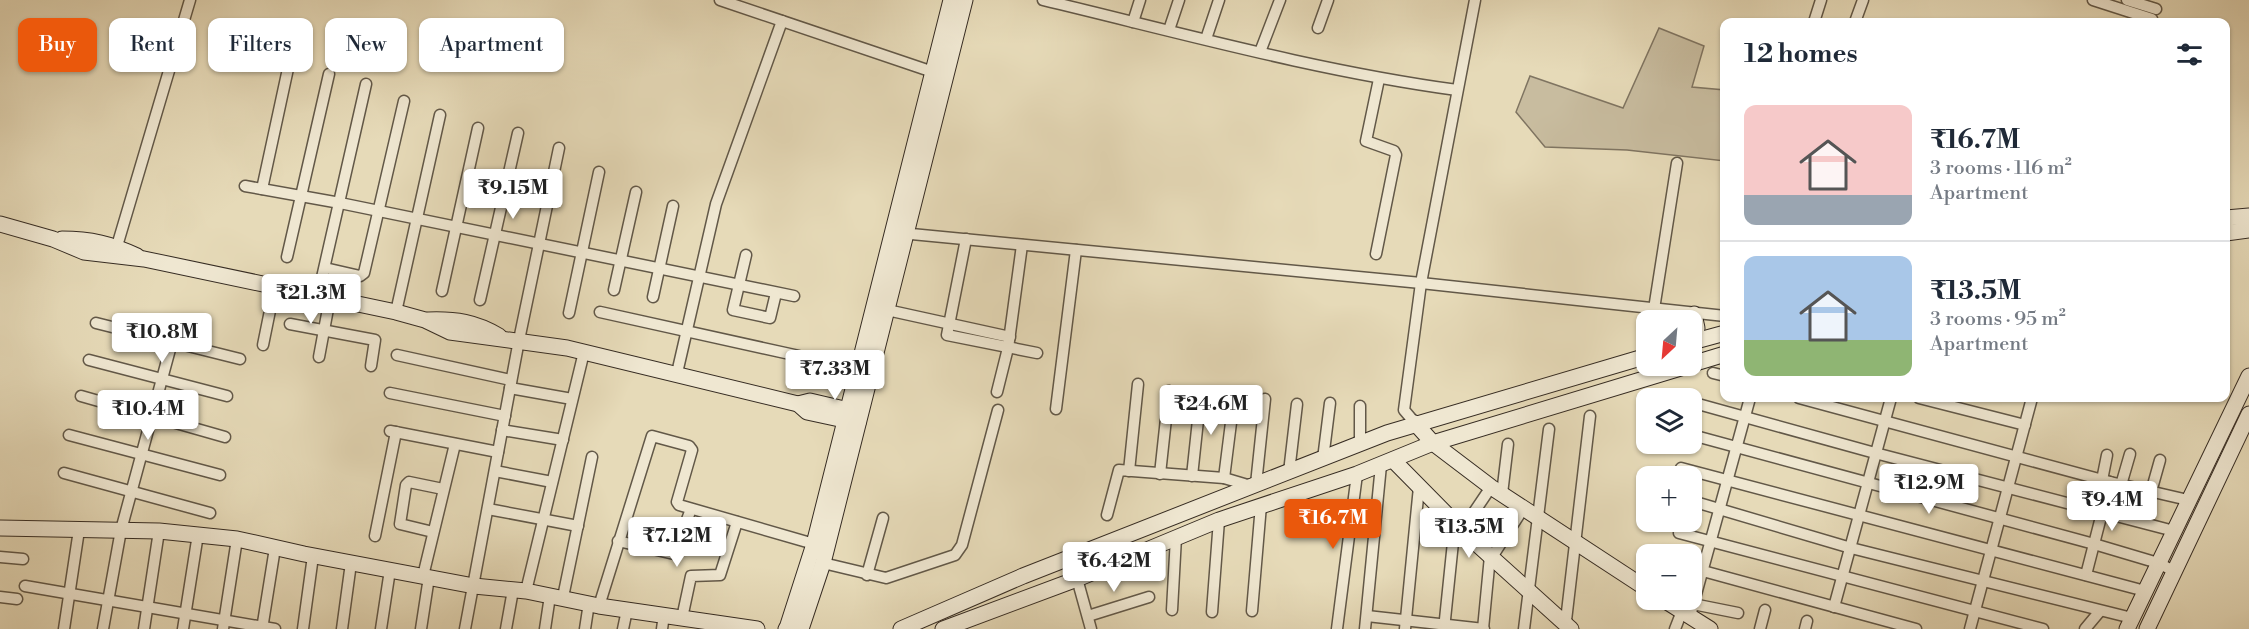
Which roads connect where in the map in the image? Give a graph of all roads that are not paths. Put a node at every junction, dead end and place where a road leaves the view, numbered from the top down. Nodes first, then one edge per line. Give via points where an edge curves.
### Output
1 (190, 0) edge
2 (720, 0) edge
3 (951, 0) edge
4 (965, 0) edge
5 (1043, 0) edge
6 (1140, 0) edge
7 (1179, 0) edge
8 (1219, 0) edge
9 (1280, 0) edge
10 (1328, 0) edge
11 (1474, 0) edge
12 (1821, 0) edge
13 (1863, 0) edge
14 (2092, 0) edge
15 (2127, 0) edge
16 (2149, 12) edge
17 (1815, 18) edge
18 (1857, 18) edge
19 (782, 21) junction
20 (1133, 22) junction
21 (1318, 28) dead end
22 (1169, 30) junction
23 (1206, 39) junction
24 (1260, 52) junction
25 (288, 72) edge
26 (933, 72) junction
27 (328, 74) dead end
28 (1379, 79) junction
29 (366, 84) dead end
30 (1457, 90) junction
31 (404, 101) dead end
32 (440, 115) dead end
33 (478, 128) dead end
34 (518, 133) dead end
35 (559, 148) dead end
36 (1677, 163) dead end
37 (599, 172) dead end
38 (244, 186) dead end
39 (262, 189) junction
40 (636, 192) dead end
41 (301, 195) junction
42 (340, 203) junction
43 (673, 206) dead end
44 (378, 211) junction
45 (2249, 216) edge
46 (2230, 218) edge
47 (417, 219) junction
48 (0, 224) edge
49 (456, 226) junction
50 (2249, 230) edge
51 (899, 232) junction
52 (2230, 232) edge
53 (495, 234) junction
54 (53, 239) junction
55 (966, 239) junction
56 (538, 243) junction
57 (1022, 245) junction
58 (117, 246) junction
59 (1076, 250) junction
60 (582, 251) junction
61 (746, 255) dead end
62 (1376, 255) dead end
63 (287, 257) dead end
64 (144, 259) junction
65 (620, 259) junction
66 (658, 267) junction
67 (325, 268) junction
68 (698, 276) junction
69 (1421, 283) junction
70 (738, 285) junction
71 (275, 286) junction
72 (614, 290) dead end
73 (442, 291) dead end
74 (776, 292) junction
75 (324, 296) junction
76 (794, 296) dead end
77 (653, 297) dead end
78 (480, 300) dead end
79 (1654, 309) junction
80 (886, 310) junction
81 (1662, 310) edge
82 (396, 312) junction
83 (600, 312) dead end
84 (569, 313) dead end
85 (1702, 315) edge
86 (1720, 316) edge
87 (96, 323) dead end
88 (290, 324) dead end
89 (948, 324) junction
90 (324, 330) junction
91 (687, 330) junction
92 (1720, 334) edge
93 (1010, 337) junction
94 (1702, 339) edge
95 (519, 340) junction
96 (172, 342) junction
97 (263, 345) dead end
98 (1008, 348) junction
99 (584, 352) junction
100 (1037, 353) dead end
101 (397, 355) dead end
102 (799, 356) dead end
103 (1720, 356) edge
104 (319, 357) dead end
105 (240, 359) dead end
106 (1636, 359) edge
107 (89, 360) dead end
108 (1702, 361) edge
109 (371, 366) dead end
110 (1713, 373) dead end
111 (677, 374) junction
112 (1720, 375) edge
113 (1654, 376) edge
114 (2249, 376) edge
115 (162, 379) junction
116 (511, 384) junction
117 (1138, 384) dead end
118 (1169, 391) dead end
119 (997, 392) dead end
120 (1202, 392) dead end
121 (390, 393) dead end
122 (81, 396) dead end
123 (227, 396) dead end
124 (572, 399) junction
125 (1234, 399) dead end
126 (1265, 399) dead end
127 (1749, 402) edge
128 (1814, 402) edge
129 (1890, 402) edge
130 (1935, 402) edge
131 (2031, 402) edge
132 (1297, 404) dead end
133 (1330, 404) dead end
134 (1702, 405) edge
135 (1360, 406) dead end
136 (1056, 409) dead end
137 (998, 410) dead end
138 (2249, 414) edge
139 (505, 416) junction
140 (853, 416) junction
141 (1590, 416) dead end
142 (1745, 416) junction
143 (152, 418) junction
144 (1883, 422) junction
145 (1415, 423) junction
146 (2025, 425) junction
147 (1549, 429) dead end
148 (502, 430) junction
149 (69, 435) dead end
150 (225, 437) dead end
151 (1702, 438) edge
152 (563, 440) junction
153 (1433, 443) junction
154 (455, 444) junction
155 (1360, 444) junction
156 (1508, 444) dead end
157 (1736, 448) junction
158 (498, 452) junction
159 (1875, 453) junction
160 (143, 454) junction
161 (2107, 454) dead end
162 (2130, 454) dead end
163 (592, 457) dead end
164 (2016, 458) junction
165 (1323, 459) junction
166 (2160, 460) dead end
167 (1387, 463) junction
168 (495, 471) junction
169 (1129, 471) junction
170 (1289, 472) junction
171 (64, 473) dead end
172 (1702, 473) edge
173 (1160, 474) junction
174 (1357, 474) junction
175 (220, 475) dead end
176 (1192, 476) junction
177 (1224, 478) junction
178 (1728, 480) junction
179 (552, 482) junction
180 (2111, 482) junction
181 (1867, 483) junction
182 (1253, 485) junction
183 (1419, 487) junction
184 (2008, 488) junction
185 (443, 489) junction
186 (1497, 490) junction
187 (132, 492) junction
188 (2151, 492) junction
189 (2188, 500) junction
190 (1702, 504) edge
191 (1261, 505) junction
192 (488, 509) junction
193 (691, 509) junction
194 (1721, 509) junction
195 (210, 513) dead end
196 (1530, 513) junction
197 (2102, 513) junction
198 (1107, 515) dead end
199 (1858, 515) junction
200 (883, 518) dead end
201 (2000, 519) junction
202 (543, 520) junction
203 (1218, 520) junction
204 (737, 522) junction
205 (578, 526) junction
206 (1459, 527) junction
207 (0, 528) edge
208 (79, 530) junction
209 (121, 530) junction
210 (159, 531) junction
211 (2174, 531) junction
212 (434, 532) junction
213 (1679, 533) dead end
214 (198, 534) junction
215 (375, 536) dead end
216 (1176, 537) junction
217 (237, 538) junction
218 (618, 541) junction
219 (1574, 542) junction
220 (1712, 542) junction
221 (814, 544) junction
222 (2094, 544) junction
223 (275, 548) junction
224 (1851, 548) junction
225 (1992, 551) junction
226 (313, 556) junction
227 (0, 557) edge
228 (1071, 557) junction
229 (1491, 557) junction
230 (23, 559) dead end
231 (1702, 561) edge
232 (351, 563) junction
233 (823, 563) junction
234 (2158, 564) junction
235 (390, 570) junction
236 (1702, 571) edge
237 (2174, 572) junction
238 (867, 575) junction
239 (2086, 575) junction
240 (426, 576) junction
241 (1842, 578) junction
242 (1077, 579) junction
243 (1983, 581) junction
244 (1636, 582) edge
245 (25, 586) dead end
246 (474, 586) junction
247 (519, 590) junction
248 (1529, 590) junction
249 (2145, 591) junction
250 (70, 594) junction
251 (557, 596) junction
252 (0, 597) edge
253 (1149, 597) dead end
254 (17, 599) dead end
255 (108, 600) junction
256 (594, 604) junction
257 (147, 607) junction
258 (1834, 608) junction
259 (627, 610) junction
260 (1172, 610) dead end
261 (1688, 610) junction
262 (1765, 610) dead end
263 (1252, 611) dead end
264 (1975, 611) junction
265 (2100, 611) junction
266 (1212, 612) dead end
267 (1738, 614) dead end
268 (186, 615) junction
269 (1088, 615) junction
270 (1367, 616) junction
271 (682, 618) junction
272 (663, 622) edge
273 (2129, 624) edge
274 (224, 625) edge
275 (699, 625) edge
276 (1405, 625) edge
277 (734, 627) edge
278 (1444, 627) edge
279 (262, 628) edge
280 (1569, 628) edge
281 (64, 629) edge
282 (103, 629) edge
283 (144, 629) edge
284 (183, 629) edge
285 (275, 629) edge
286 (303, 629) edge
287 (342, 629) edge
288 (381, 629) edge
289 (421, 629) edge
290 (465, 629) edge
291 (506, 629) edge
292 (545, 629) edge
293 (585, 629) edge
294 (624, 629) edge
295 (757, 629) edge
296 (792, 629) edge
297 (901, 629) edge
298 (944, 629) edge
299 (1091, 629) edge
300 (1338, 629) edge
301 (1365, 629) edge
302 (1483, 629) edge
303 (1524, 629) edge
304 (1675, 629) edge
305 (1710, 629) edge
306 (1760, 629) edge
307 (1916, 629) edge
308 (1970, 629) edge
309 (2043, 629) edge
310 (2085, 629) edge
311 (2147, 629) edge

1 - 58 street
2 - 19 street
3 - 26 street
4 - 51 street
5 - 20 street
6 - 20 street
7 - 22 street
8 - 23 street
9 - 24 street
10 - 21 street
11 - 30 street
12 - 17 street
13 - 18 street
14 - 16 street
15 - 16 street
19 - 26 street
19 - 68 street via 716,204
20 - 22 street
22 - 23 street
23 - 24 street
24 - 28 street
25 - 39 street
26 - 51 street
27 - 41 street
28 - 30 street
28 - 62 street via 1366,141 1396,155
29 - 42 street
30 - 69 street
31 - 44 street
32 - 47 street
33 - 49 street
34 - 53 street
35 - 56 street
36 - 79 street
37 - 60 street
38 - 39 street
39 - 41 street
40 - 65 street
41 - 42 street
41 - 63 street
42 - 44 street
42 - 67 street
43 - 66 street
44 - 47 street
44 - 67 street via 364,273 360,276
45 - 46 street
47 - 49 street
47 - 82 street
48 - 54 street
49 - 53 street
49 - 73 street
50 - 52 street
51 - 55 street
51 - 80 street
51 - 140 street
53 - 56 street
53 - 78 street
54 - 58 street via 86,239
54 - 64 street via 84,252
55 - 57 street
55 - 89 street
56 - 60 street
56 - 95 street
57 - 59 street
57 - 93 street
58 - 64 street
59 - 69 street
59 - 136 street
60 - 65 street
60 - 84 street
61 - 70 street
64 - 71 street
65 - 66 street
65 - 72 street
66 - 68 street
66 - 77 street
67 - 75 street
68 - 70 street
68 - 91 street
69 - 79 street
69 - 145 street via 1404,410
70 - 74 street
70 - 74 street via 735,311 770,318
71 - 75 street
71 - 97 street
74 - 76 street
75 - 82 street
75 - 90 street
79 - 81 street
80 - 89 street
80 - 140 street
82 - 95 street via 425,320 455,319 480,324 501,337
83 - 91 street
85 - 86 street
87 - 96 street
88 - 90 street
89 - 93 street
89 - 98 street via 948,336
90 - 104 street
90 - 109 street via 375,340
91 - 102 street
91 - 111 street
92 - 94 street
93 - 98 street
95 - 99 street
95 - 116 street
96 - 105 street
96 - 115 street
98 - 100 street
98 - 119 street
99 - 111 street
99 - 124 street
101 - 116 street
103 - 108 street
106 - 145 street
107 - 115 street
110 - 112 street
111 - 140 street via 798,404 807,412
113 - 153 street
114 - 189 street
115 - 123 street
115 - 143 street
116 - 124 street
116 - 139 street
117 - 169 street
118 - 173 street
120 - 176 street
121 - 139 street
122 - 143 street
124 - 152 street
125 - 177 street
126 - 182 street
127 - 142 street
128 - 144 street
129 - 144 street
130 - 146 street
131 - 146 street
132 - 170 street
133 - 165 street
134 - 142 street
135 - 155 street
137 - 238 street via 958,552 890,578
138 - 237 street
139 - 148 street
140 - 221 street
140 - 233 street
141 - 219 street
142 - 157 street
142 - 159 street
143 - 150 street
143 - 160 street
144 - 159 street
144 - 164 street
145 - 153 street
145 - 155 street
146 - 164 street
147 - 196 street
148 - 152 street
148 - 158 street
149 - 160 street
151 - 157 street
152 - 179 street
153 - 167 street
153 - 186 street
154 - 158 street
154 - 185 street
154 - 215 street via 393,432
155 - 165 street
156 - 186 street
157 - 178 street
157 - 181 street
158 - 168 street
159 - 181 street
159 - 184 street
160 - 175 street
160 - 187 street
161 - 180 street
162 - 180 street
163 - 205 street
164 - 180 street
164 - 184 street
165 - 170 street
166 - 188 street
167 - 174 street
167 - 183 street
167 - 270 street
168 - 179 street
168 - 192 street
169 - 173 street
169 - 198 street via 1117,471
170 - 182 street
171 - 187 street
172 - 178 street
173 - 176 street
174 - 191 street
174 - 300 street
176 - 177 street
177 - 182 street
178 - 194 street
178 - 199 street
179 - 202 street
180 - 188 street
180 - 197 street
181 - 199 street
181 - 201 street
182 - 228 street
183 - 206 street
183 - 276 street
184 - 197 street
184 - 201 street
185 - 212 street
185 - 212 street via 409,482 406,485 400,524
186 - 196 street
186 - 206 street
187 - 195 street
187 - 209 street
188 - 189 street
189 - 211 street
190 - 194 street
191 - 203 street
191 - 263 street
192 - 202 street
192 - 246 street
193 - 204 street
193 - 218 street via 676,553
193 - 218 street via 677,502 691,448 652,436
194 - 220 street
194 - 224 street
196 - 219 street
196 - 229 street
196 - 248 street
197 - 211 street
197 - 222 street
199 - 224 street
199 - 225 street
200 - 238 street
201 - 222 street
201 - 225 street
202 - 205 street
202 - 247 street
203 - 216 street
203 - 266 street
204 - 221 street
204 - 271 street via 720,575 691,576
205 - 251 street
206 - 229 street
206 - 278 street
207 - 208 street
208 - 209 street
208 - 250 street
209 - 210 street
209 - 255 street
210 - 214 street
210 - 257 street
211 - 234 street
212 - 240 street
213 - 220 street
214 - 217 street
214 - 268 street
216 - 242 street
216 - 260 street
217 - 223 street
217 - 274 street
218 - 256 street
219 - 244 street
219 - 280 street
220 - 231 street
220 - 241 street
221 - 296 street
222 - 234 street
222 - 239 street
223 - 226 street
223 - 279 street
224 - 241 street
224 - 243 street
225 - 239 street
225 - 243 street
226 - 232 street
226 - 286 street
227 - 230 street
228 - 242 street
228 - 297 street
229 - 248 street
229 - 302 street
232 - 235 street
232 - 287 street
233 - 238 street
233 - 296 street
234 - 237 street
234 - 249 street
235 - 240 street
235 - 288 street
236 - 258 street
237 - 311 street
239 - 249 street
240 - 246 street
240 - 289 street
241 - 258 street
241 - 264 street
242 - 269 street
242 - 298 street
243 - 264 street
243 - 265 street
245 - 250 street
246 - 247 street
246 - 290 street
247 - 251 street
247 - 291 street
248 - 280 street
248 - 303 street
249 - 273 street
250 - 255 street
250 - 281 street
251 - 256 street
251 - 292 street
252 - 254 street
253 - 269 street
255 - 257 street
255 - 282 street
256 - 259 street
256 - 293 street
257 - 268 street
257 - 283 street
258 - 307 street
259 - 272 street
259 - 294 street
261 - 267 street
261 - 304 street
261 - 305 street
262 - 306 street
264 - 308 street
264 - 309 street
265 - 273 street
265 - 310 street
268 - 274 street
268 - 284 street
269 - 299 street
270 - 276 street
270 - 301 street
271 - 272 street
271 - 275 street
274 - 279 street
275 - 277 street
276 - 278 street
277 - 295 street
278 - 302 street
279 - 285 street

